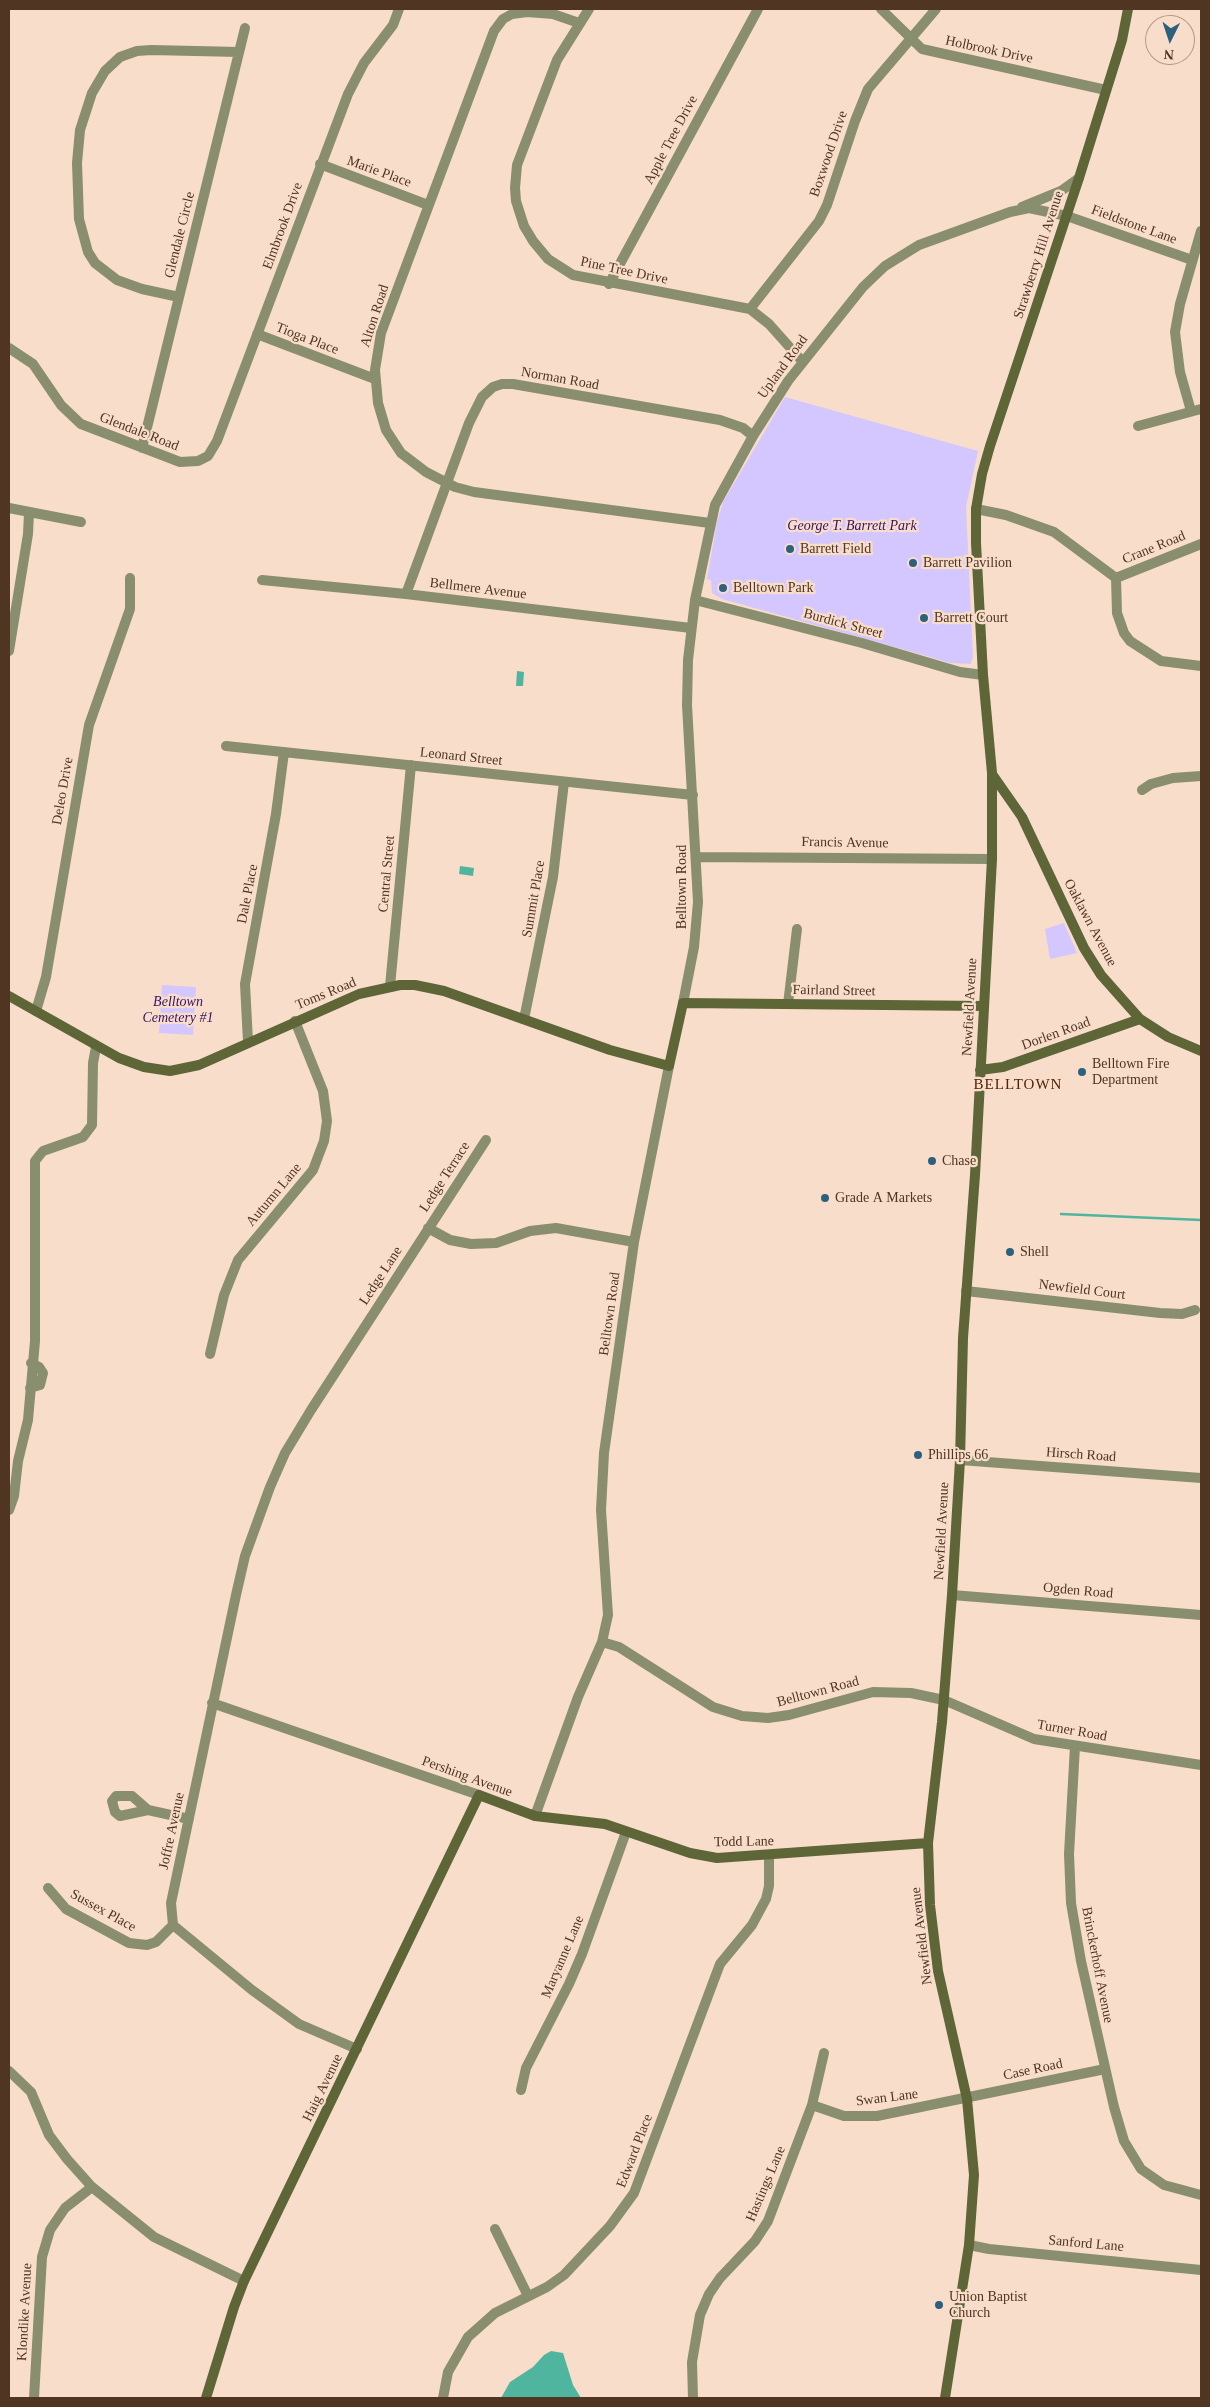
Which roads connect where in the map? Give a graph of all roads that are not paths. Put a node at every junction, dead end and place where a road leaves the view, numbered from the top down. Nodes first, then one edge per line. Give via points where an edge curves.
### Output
1 (399, 9) edge
2 (589, 9) edge
3 (758, 9) edge
4 (881, 9) edge
5 (936, 9) edge
6 (1128, 9) edge
7 (579, 23) junction
8 (245, 28) dead end
9 (911, 39) junction
10 (240, 52) junction
11 (1106, 90) junction
12 (320, 164) junction
13 (1079, 178) junction
14 (428, 205) junction
15 (1010, 212) junction
16 (1067, 216) junction
17 (1201, 232) edge
18 (1192, 260) junction
19 (609, 284) junction
20 (179, 297) junction
21 (750, 309) junction
22 (257, 334) junction
23 (9, 348) edge
24 (802, 361) junction
25 (375, 379) junction
26 (1196, 410) edge
27 (1138, 426) dead end
28 (753, 436) junction
29 (142, 448) junction
30 (204, 459) joint
31 (448, 484) junction
32 (9, 508) edge
33 (976, 509) junction
34 (29, 513) junction
35 (81, 522) dead end
36 (710, 524) junction
37 (1201, 544) edge
38 (130, 578) dead end
39 (1116, 578) junction
40 (262, 580) dead end
41 (406, 594) junction
42 (695, 600) junction
43 (691, 628) junction
44 (9, 652) edge
45 (1201, 666) edge
46 (983, 675) junction
47 (226, 746) dead end
48 (284, 752) junction
49 (411, 765) junction
50 (992, 773) junction
51 (1201, 776) edge
52 (564, 782) junction
53 (1142, 790) dead end
54 (693, 795) junction
55 (697, 858) junction
56 (992, 859) junction
57 (797, 928) dead end
58 (390, 986) junction
59 (9, 996) edge
60 (683, 1002) junction
61 (788, 1004) junction
62 (984, 1006) junction
63 (36, 1012) junction
64 (524, 1019) junction
65 (1140, 1019) junction
66 (294, 1022) junction
67 (248, 1042) junction
68 (96, 1046) junction
69 (1201, 1051) edge
70 (669, 1066) junction
71 (980, 1070) junction
72 (486, 1140) dead end
73 (428, 1228) junction
74 (634, 1242) junction
75 (966, 1291) junction
76 (1196, 1310) dead end
77 (210, 1354) dead end
78 (960, 1460) junction
79 (1201, 1478) edge
80 (9, 1510) edge
81 (256, 1525) joint
82 (952, 1595) junction
83 (1201, 1615) edge
84 (602, 1642) junction
85 (944, 1700) junction
86 (212, 1703) junction
87 (1075, 1746) junction
88 (1201, 1765) edge
89 (478, 1795) junction
90 (148, 1810) dead end
91 (535, 1816) junction
92 (189, 1819) junction
93 (626, 1832) junction
94 (928, 1842) junction
95 (769, 1855) junction
96 (48, 1888) dead end
97 (173, 1925) junction
98 (357, 2049) junction
99 (824, 2053) dead end
100 (1105, 2069) junction
101 (9, 2071) edge
102 (521, 2090) dead end
103 (967, 2099) junction
104 (812, 2105) junction
105 (92, 2187) junction
106 (1201, 2194) edge
107 (495, 2229) dead end
108 (969, 2245) junction
109 (1201, 2270) edge
110 (244, 2281) junction
111 (528, 2296) junction
112 (34, 2398) edge
113 (206, 2398) edge
114 (443, 2398) edge
115 (693, 2398) edge
116 (945, 2398) edge

1 - 12 street, Elmbrook Drive via 393,25 357,75
2 - 7 street, Pine Tree Drive
3 - 19 street, Apple Tree Drive
4 - 9 street, Holbrook Drive
5 - 9 street, Boxwood Drive
6 - 11 street, Strawberry Hill Avenue
7 - 14 street, Alton Road via 552,14 527,12 512,14 499,24
7 - 19 street, Pine Tree Drive via 554,66 520,154 515,177 516,201 524,226 548,259 573,275
8 - 10 street, Glendale Circle
9 - 11 street, Holbrook Drive via 922,49
9 - 21 street, Boxwood Drive via 865,96 819,221
10 - 20 street, Glendale Circle
10 - 20 street via 151,50 120,57 100,79 81,125 79,219 88,252 95,263 117,280
11 - 13 street, Strawberry Hill Avenue
12 - 14 street, Marie Place
12 - 22 street, Elmbrook Drive
13 - 15 street, Upland Road via 1061,191
13 - 16 street, Strawberry Hill Avenue
14 - 25 street, Alton Road via 382,333 375,360
15 - 16 street, Upland Road via 1029,208
15 - 24 street, Upland Road via 918,245 894,259 863,287
16 - 18 street, Fieldstone Lane
16 - 33 street, Strawberry Hill Avenue via 990,446
17 - 18 street
18 - 26 street via 1175,332 1180,372
19 - 21 street, Pine Tree Drive
20 - 29 street, Glendale Circle
21 - 24 street, Pine Tree Drive via 769,324
22 - 25 street, Tioga Place
22 - 30 street, Elmbrook Drive via 217,441
23 - 29 street, Glendale Road via 33,364 62,405 81,424
24 - 28 street, Upland Road
25 - 31 street, Alton Road via 382,416 395,445 426,472
26 - 27 street
28 - 31 street, Norman Road via 744,428 720,420 502,384 482,397
28 - 36 street, Upland Road via 719,496
29 - 30 street, Glendale Road via 180,462
31 - 36 street, Alton Road via 474,492
31 - 41 street, Norman Road
32 - 34 street
33 - 39 street via 1006,515 1054,532
33 - 46 street, Newfield Avenue
34 - 35 street
34 - 44 street
36 - 42 street, Upland Road
37 - 39 street, Crane Road
38 - 63 street, Deleo Drive via 130,609 89,725 46,977
39 - 45 street via 1117,613 1130,641 1161,662
40 - 41 street, Bellmere Avenue
41 - 43 street, Bellmere Avenue
42 - 43 street, Upland Road
42 - 46 street, Burdick Street via 867,644 960,672
43 - 54 street, Belltown Road via 687,697
46 - 50 street, Newfield Avenue
47 - 48 street, Leonard Street
48 - 49 street, Leonard Street
48 - 67 street, Dale Place via 245,984
49 - 52 street, Leonard Street
49 - 58 street, Central Street
50 - 56 street, Newfield Avenue
50 - 65 street, Oaklawn Avenue via 1022,817 1093,963
51 - 53 street via 1173,778 1150,784
52 - 54 street, Leonard Street
52 - 64 street, Summit Place via 553,877
54 - 55 street, Belltown Road
55 - 56 street, Francis Avenue
55 - 60 street, Belltown Road via 698,919
56 - 62 street, Newfield Avenue
57 - 61 street
58 - 64 street, Toms Road via 428,987
58 - 66 street, Toms Road via 359,994
59 - 63 street, Toms Road
60 - 61 street, Fairland Street
60 - 70 street, Belltown Road
61 - 62 street, Fairland Street
62 - 71 street, Newfield Avenue
63 - 68 street, Toms Road
64 - 70 street, Toms Road via 610,1050
65 - 69 street, Oaklawn Avenue via 1168,1037
65 - 71 street, Dorlen Road via 1004,1067
66 - 67 street, Toms Road
66 - 77 street, Autumn Lane via 323,1091 328,1122 324,1141 313,1170 238,1260 224,1294
67 - 68 street, Toms Road via 199,1065 170,1071 144,1067
68 - 80 street via 92,1125 83,1137 43,1151 35,1162 35,1341 26,1437
70 - 74 street, Belltown Road
71 - 75 street, Newfield Avenue
72 - 73 street, Ledge Terrace
73 - 74 street via 450,1240 471,1244 496,1243 530,1231 556,1228
73 - 81 street, Ledge Lane via 285,1453
74 - 84 street, Belltown Road via 602,1474 601,1510 608,1615
75 - 76 street, Newfield Court via 1160,1313 1182,1314
75 - 78 street, Newfield Avenue
78 - 79 street, Hirsch Road
78 - 82 street, Newfield Avenue
81 - 86 street, Joffre Avenue via 242,1566
82 - 83 street, Ogden Road
82 - 85 street, Newfield Avenue
84 - 85 street, Belltown Road via 619,1647 712,1707 742,1716 789,1715 873,1692
84 - 91 street via 578,1697
85 - 87 street, Turner Road via 1026,1736
85 - 94 street, Newfield Avenue
86 - 89 street, Pershing Avenue
86 - 92 street, Joffre Avenue
87 - 88 street, Turner Road
87 - 100 street, Brinckerhoff Avenue via 1069,1854 1071,1902
89 - 91 street, Pershing Avenue
89 - 98 street, Haig Avenue
90 - 92 street
91 - 93 street, Todd Lane via 605,1824
92 - 97 street, Joffre Avenue via 171,1904
93 - 95 street, Todd Lane via 690,1853 717,1858
93 - 102 street, Maryanne Lane via 582,1954 526,2068
94 - 95 street, Todd Lane
94 - 103 street, Newfield Avenue via 930,1905 938,1971
95 - 111 street, Edward Place via 766,1900 752,1925 720,1964 634,2194 579,2261 547,2287
96 - 97 street, Sussex Place via 66,1909 129,1943 147,1945 156,1942
97 - 98 street via 281,2012 306,2027
98 - 110 street, Haig Avenue
99 - 104 street, Hastings Lane
100 - 103 street, Case Road
100 - 106 street, Brinckerhoff Avenue via 1124,2141 1132,2158 1151,2177 1176,2189
101 - 105 street via 31,2092 49,2135
103 - 104 street, Swan Lane via 862,2117 844,2116
103 - 108 street, Newfield Avenue via 974,2176
104 - 115 street, Hastings Lane via 768,2221 754,2242 720,2278 700,2315 692,2362
105 - 110 street via 154,2237
105 - 112 street, Klondike Avenue via 65,2208 50,2230 42,2257
107 - 111 street
108 - 109 street, Sanford Lane
108 - 116 street, Newfield Avenue
110 - 113 street, Haig Avenue
111 - 114 street, Edward Place via 495,2313 468,2337 448,2372

